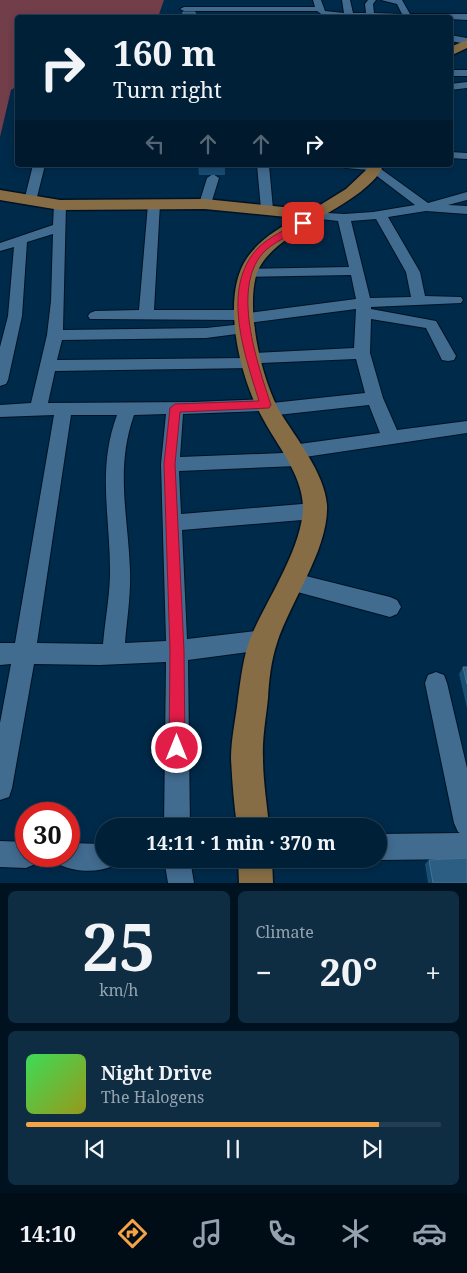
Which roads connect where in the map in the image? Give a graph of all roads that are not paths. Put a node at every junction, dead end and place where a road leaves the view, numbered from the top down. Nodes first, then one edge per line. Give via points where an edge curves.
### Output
1 (201, 0) edge
2 (241, 0) edge
3 (270, 0) edge
4 (317, 0) edge
5 (346, 0) edge
6 (372, 0) edge
7 (385, 0) edge
8 (184, 8) dead end
9 (232, 9) edge
10 (253, 9) junction
11 (320, 10) junction
12 (295, 13) edge
13 (197, 14) edge
14 (328, 15) edge
15 (349, 15) joint
16 (370, 15) joint
17 (406, 15) edge
18 (453, 17) edge
19 (467, 17) edge
20 (453, 39) edge
21 (467, 42) edge
22 (453, 50) edge
23 (453, 73) edge
24 (467, 73) edge
25 (467, 85) edge
26 (453, 87) edge
27 (453, 155) edge
28 (467, 156) edge
29 (38, 167) edge
30 (263, 167) edge
31 (376, 167) edge
32 (213, 178) dead end
33 (0, 195) edge
34 (467, 196) edge
35 (30, 201) junction
36 (154, 204) junction
37 (205, 204) junction
38 (60, 205) junction
39 (426, 206) junction
40 (267, 210) junction
41 (467, 210) edge
42 (316, 215) junction
43 (380, 215) junction
44 (344, 218) junction
45 (60, 227) junction
46 (21, 240) junction
47 (0, 247) edge
48 (357, 271) junction
49 (247, 273) junction
50 (456, 300) dead end
51 (419, 301) junction
52 (364, 308) junction
53 (146, 314) junction
54 (95, 316) dead end
55 (245, 321) junction
56 (55, 335) junction
57 (362, 353) junction
58 (448, 356) dead end
59 (252, 361) junction
60 (49, 366) junction
61 (0, 380) edge
62 (375, 398) junction
63 (267, 407) junction
64 (175, 408) junction
65 (38, 409) junction
66 (127, 409) junction
67 (62, 410) junction
68 (0, 411) edge
69 (467, 427) edge
70 (390, 438) junction
71 (295, 456) junction
72 (170, 464) junction
73 (314, 511) junction
74 (172, 523) junction
75 (290, 581) junction
76 (390, 606) dead end
77 (264, 640) junction
78 (177, 651) junction
79 (25, 652) junction
80 (0, 654) edge
81 (113, 654) junction
82 (436, 683) dead end
83 (0, 788) edge
84 (176, 818) edge
85 (252, 818) edge
86 (467, 823) edge
87 (467, 846) edge
88 (387, 847) edge
89 (0, 854) edge
90 (15, 855) edge
91 (80, 856) edge
92 (95, 856) edge
93 (178, 868) edge
94 (255, 868) edge
95 (181, 883) edge
96 (256, 883) edge

1 - 13 street
2 - 9 street
3 - 10 street
4 - 11 street
5 - 15 street
6 - 16 street
7 - 17 street via 400,2
8 - 13 street
9 - 10 street
9 - 13 street
10 - 12 street
11 - 12 street
11 - 14 street
15 - 16 street
18 - 19 street
20 - 21 street
21 - 22 main road
23 - 24 street
25 - 26 street
27 - 28 street
29 - 35 street
30 - 40 street
31 - 39 street
31 - 42 main road via 344,198
32 - 37 street
33 - 35 main road
34 - 39 street
35 - 38 main road
36 - 37 main road
36 - 38 main road
36 - 53 street
37 - 40 main road
38 - 45 street
39 - 41 street
39 - 43 street
40 - 42 main road
42 - 44 street
42 - 49 main road via 263,248
43 - 44 street
43 - 51 street via 413,272
44 - 48 street
45 - 46 street
45 - 56 street
46 - 47 street
46 - 61 street via 15,316
48 - 49 street
48 - 52 street
49 - 55 main road via 244,281
50 - 51 street
51 - 52 street
52 - 55 street
52 - 57 street
52 - 58 street via 431,324
53 - 54 street
53 - 55 street
55 - 56 street via 206,333
55 - 59 main road
56 - 60 street
57 - 59 street
57 - 62 street
59 - 60 street
59 - 63 main road
60 - 65 street
62 - 63 street
62 - 70 street
63 - 64 street
63 - 71 main road
64 - 66 street
64 - 72 street
65 - 67 street
65 - 68 street
66 - 67 street
66 - 81 street via 117,438 114,478 120,572
67 - 79 street
69 - 70 street
70 - 71 street
71 - 72 street
71 - 73 main road via 310,488
72 - 74 street
73 - 74 street
73 - 75 main road via 305,548
74 - 78 street
75 - 76 street
75 - 77 main road
77 - 78 street
77 - 85 main road via 255,679 247,757
78 - 81 street
78 - 84 street
79 - 80 street
79 - 81 street
79 - 83 street
82 - 86 street
87 - 88 street
89 - 90 street
91 - 92 street
93 - 95 street
94 - 96 main road

